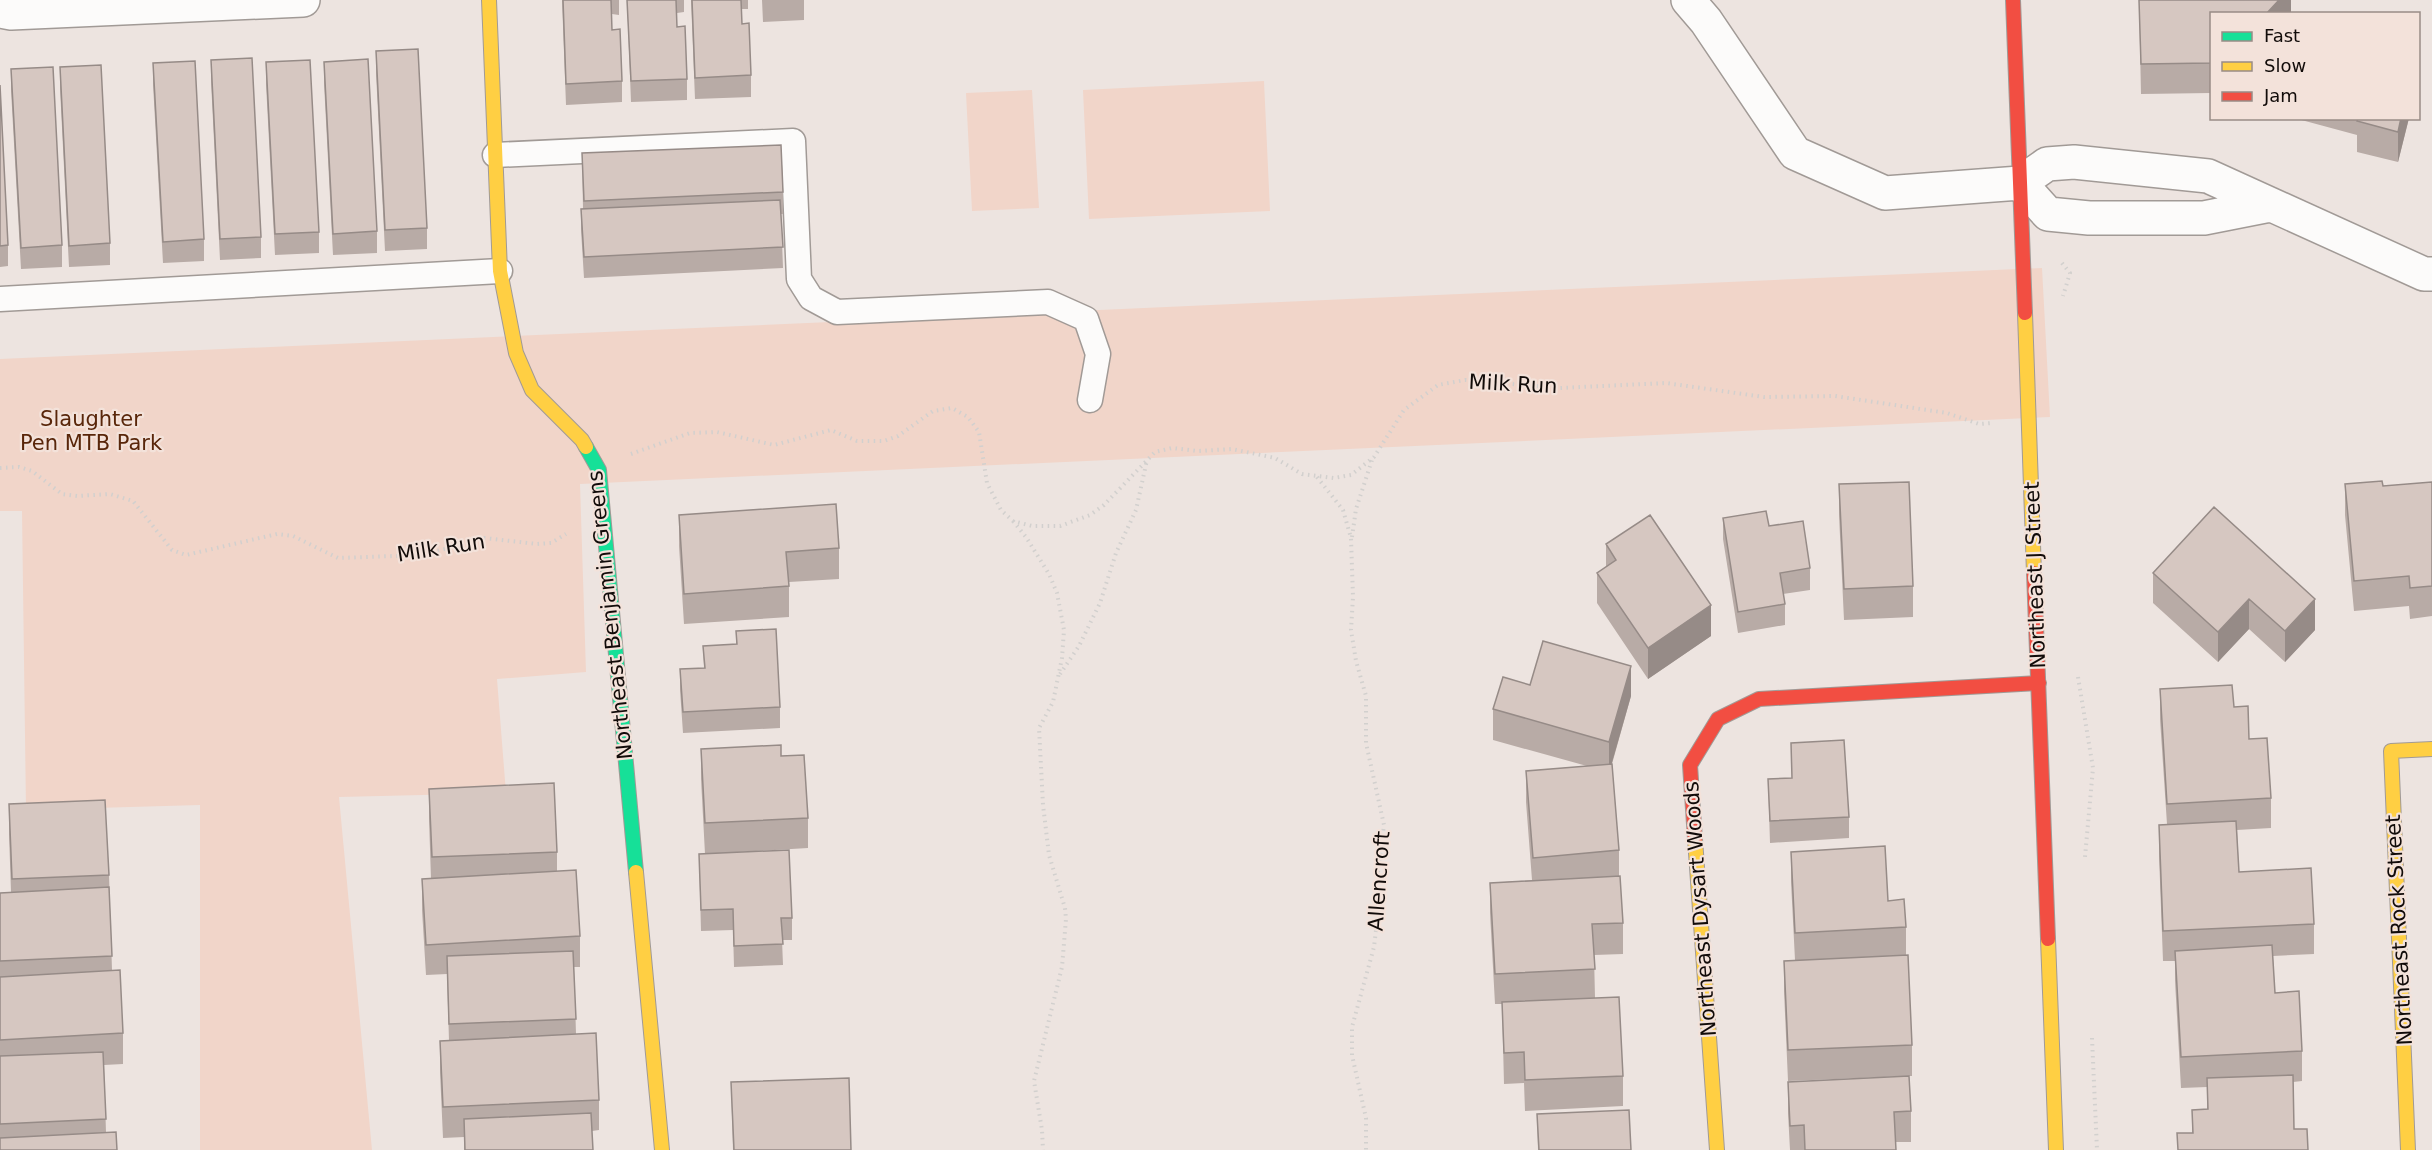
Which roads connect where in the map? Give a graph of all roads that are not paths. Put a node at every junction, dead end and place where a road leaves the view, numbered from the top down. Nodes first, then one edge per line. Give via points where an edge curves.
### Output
1 (303, 0) edge
2 (489, 0) edge
3 (1688, 0) edge
4 (2013, 0) edge
5 (0, 11) edge
6 (495, 155) junction
7 (2020, 183) junction
8 (2270, 205) junction
9 (500, 271) junction
10 (2432, 274) edge
11 (0, 299) edge
12 (1090, 400) dead end
13 (2039, 683) junction
14 (2432, 749) edge
15 (1716, 1148) edge
16 (662, 1150) edge
17 (2056, 1150) edge
18 (2408, 1150) edge

1 - 5 street
2 - 6 street, Northeast Benjamin Greens
3 - 7 street via 1795,153 1885,193
4 - 7 street, Northeast J Street
6 - 9 street, Northeast Benjamin Greens
6 - 12 lane via 793,141 799,279 811,298 837,312 1048,302 1086,319 1098,354
7 - 8 street via 2047,164 2074,162 2208,176
7 - 8 street via 2048,214 2089,218 2204,218
7 - 13 street, Northeast J Street
8 - 10 street via 2424,274
9 - 11 lane
9 - 16 street, Northeast Benjamin Greens via 516,353 532,390 582,440 599,470
13 - 15 street, Northeast Dysart Woods via 1759,699 1718,719 1690,765
13 - 17 street, Northeast J Street
14 - 18 street, Northeast Rock Street via 2391,751

